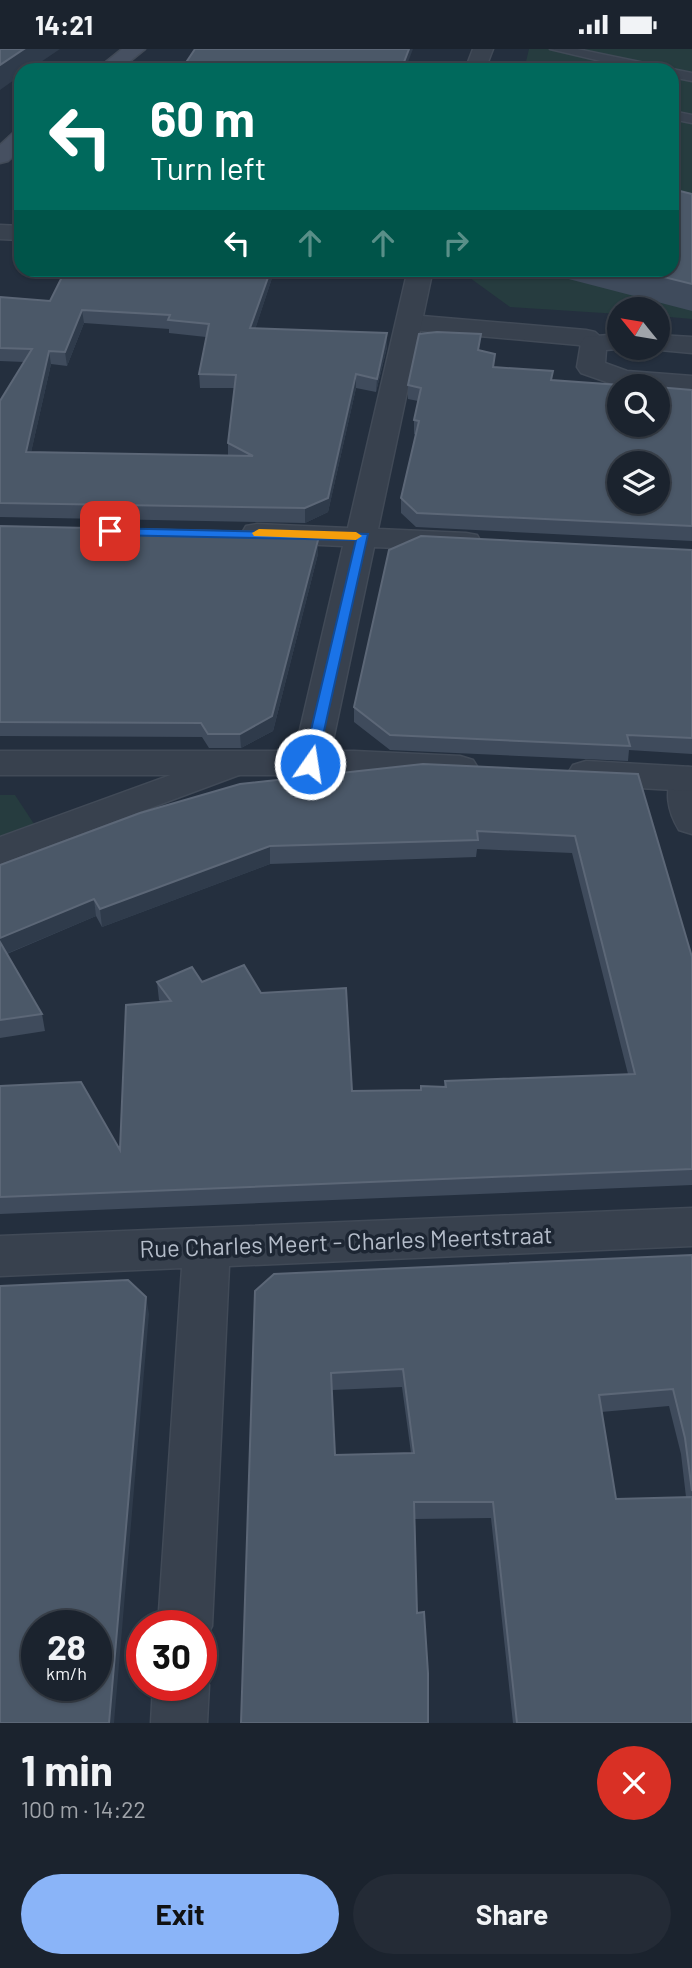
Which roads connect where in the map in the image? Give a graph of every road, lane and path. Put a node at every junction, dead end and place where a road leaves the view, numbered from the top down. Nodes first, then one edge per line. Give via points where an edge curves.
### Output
1 (135, 49) edge
2 (557, 49) edge
3 (116, 63) edge
4 (625, 63) edge
5 (14, 144) edge
6 (0, 156) edge
7 (419, 277) edge
8 (410, 323) junction
9 (607, 342) edge
10 (670, 344) edge
11 (692, 345) edge
12 (692, 384) edge
13 (222, 533) edge
14 (363, 537) junction
15 (502, 544) edge
16 (0, 763) edge
17 (233, 764) junction
18 (310, 764) junction
19 (493, 769) edge
20 (549, 771) edge
21 (690, 779) edge
22 (692, 821) edge
23 (0, 852) edge
24 (692, 1227) edge
25 (207, 1246) junction
26 (0, 1256) edge
27 (186, 1610) edge
28 (180, 1701) edge
29 (179, 1723) edge

1 - 3 main road
2 - 4 lane
5 - 6 main road
7 - 8 street
8 - 9 street
8 - 14 street
9 - 12 street via 591,367 623,379
10 - 11 street
13 - 14 street
14 - 15 street
14 - 18 street
16 - 17 street
17 - 18 street
17 - 23 street
18 - 19 street
20 - 21 street
21 - 22 street via 686,803
24 - 25 street, Rue Charles Meert - Charles Meertstraat
25 - 26 street, Rue Charles Meert - Charles Meertstraat
25 - 27 street
28 - 29 street

